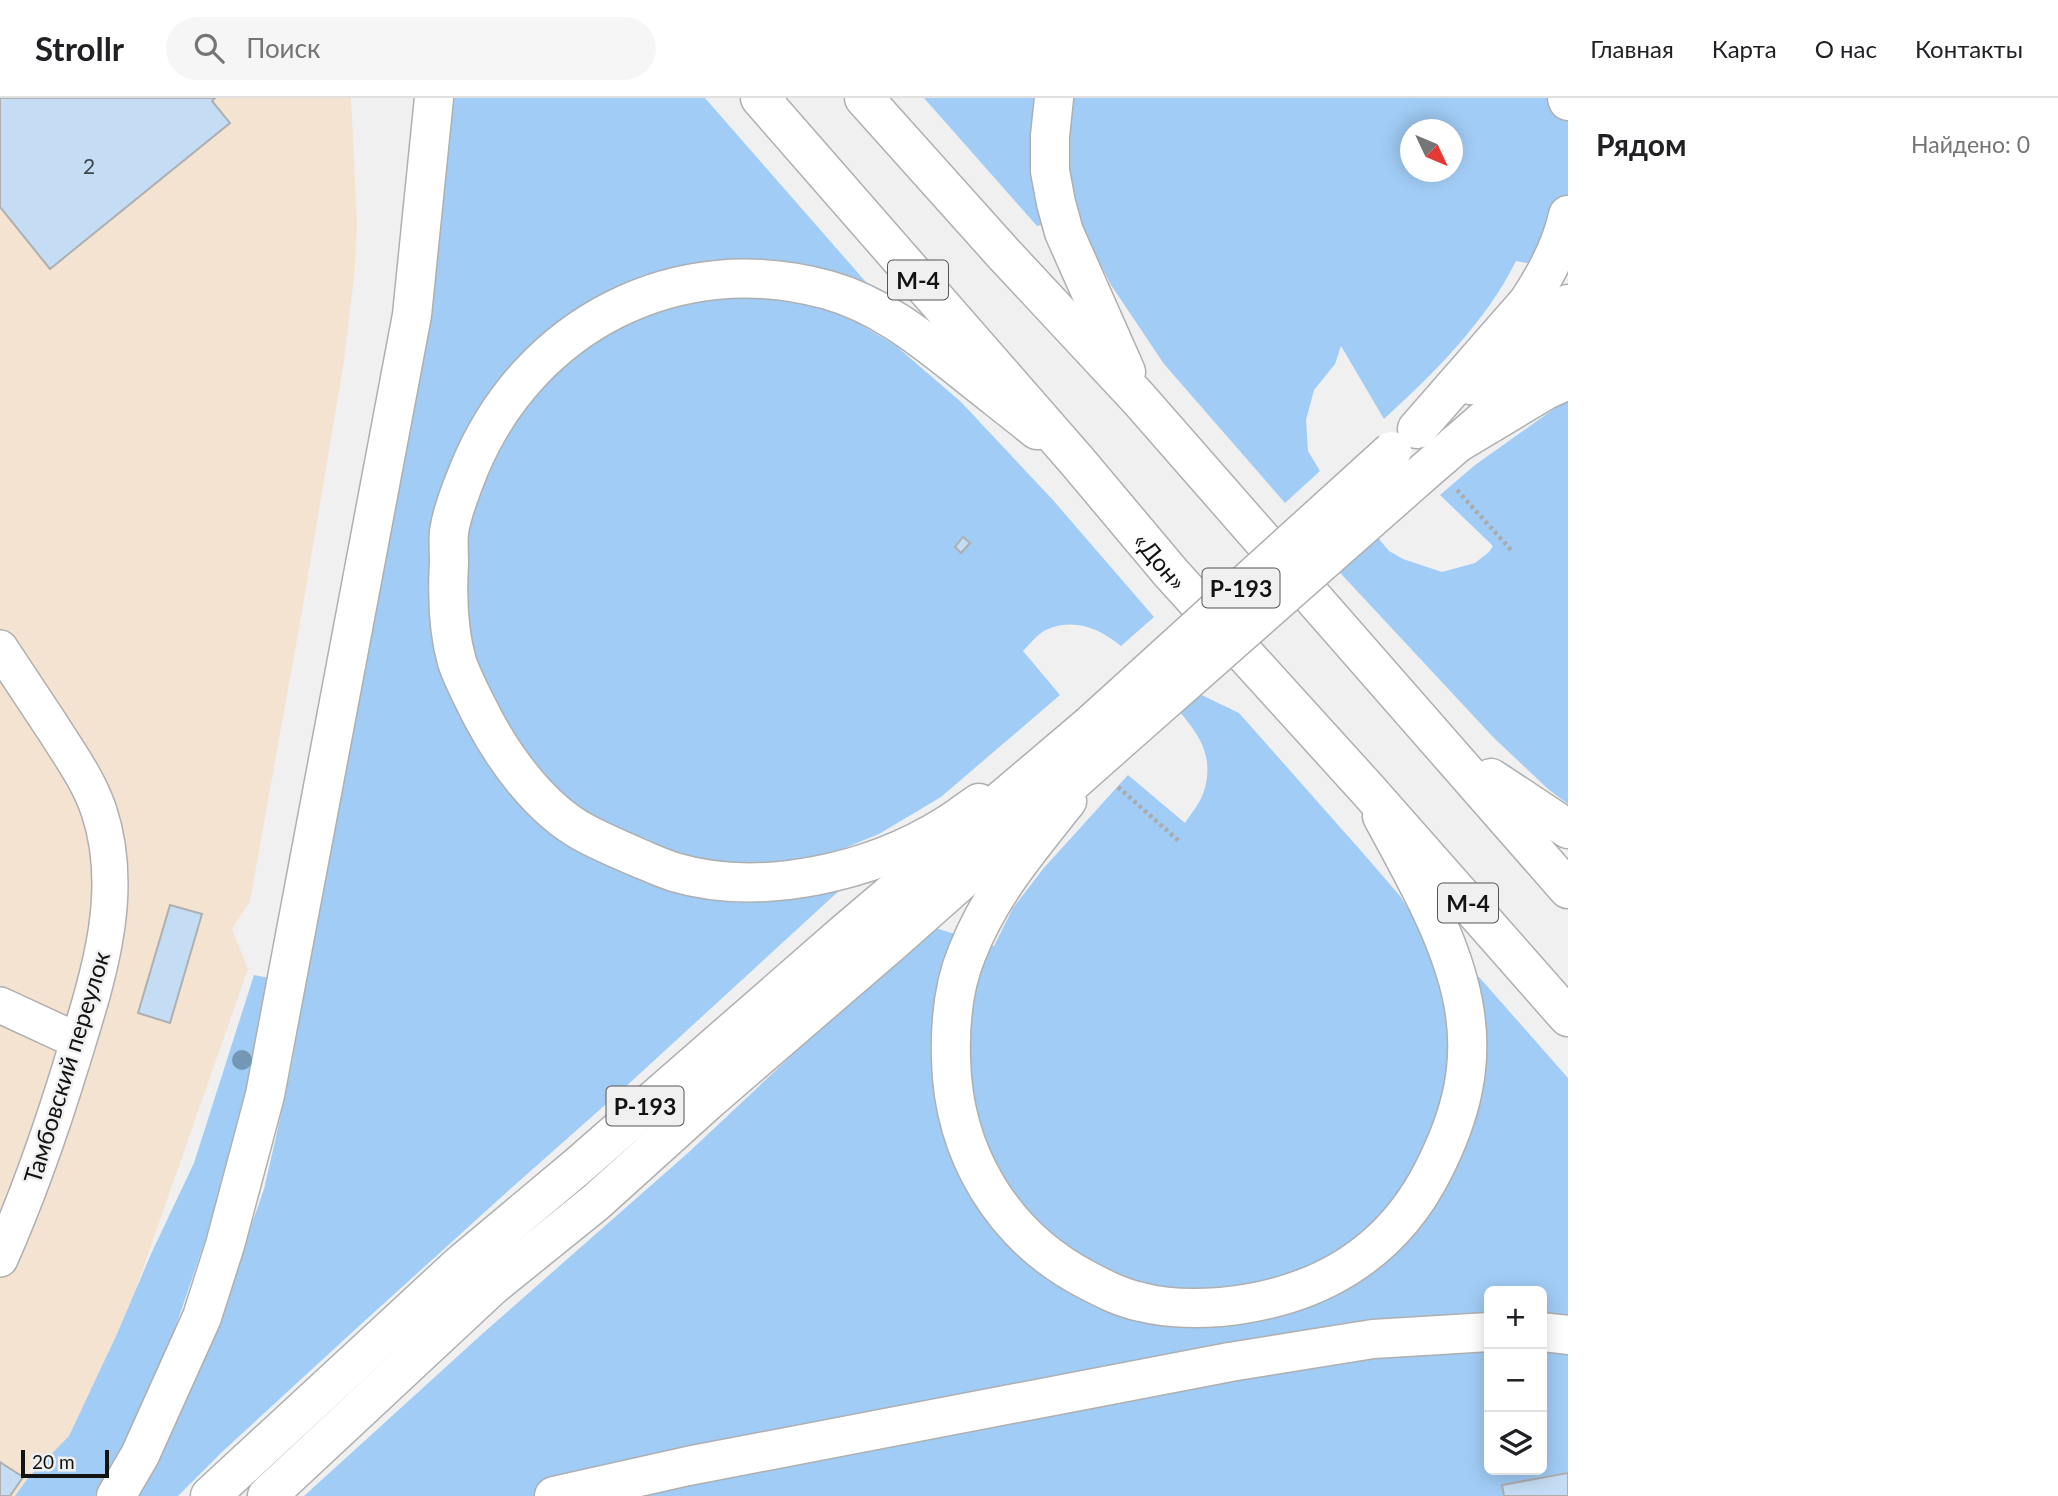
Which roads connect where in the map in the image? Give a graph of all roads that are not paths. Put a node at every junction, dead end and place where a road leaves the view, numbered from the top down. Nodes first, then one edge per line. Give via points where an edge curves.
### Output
1 (434, 98) edge
2 (760, 98) edge
3 (863, 98) edge
4 (1055, 98) edge
5 (1568, 215) edge
6 (1568, 304) edge
7 (1568, 347) edge
8 (1568, 380) edge
9 (1139, 399) junction
10 (1456, 444) junction
11 (1409, 453) junction
12 (1077, 461) junction
13 (0, 648) edge
14 (1435, 735) junction
15 (1103, 751) junction
16 (1368, 790) junction
17 (1568, 829) edge
18 (1568, 889) edge
19 (0, 1005) edge
20 (1568, 1017) edge
21 (78, 1041) junction
22 (0, 1259) edge
23 (1484, 1332) edge
24 (1547, 1333) edge
25 (1568, 1335) edge
26 (116, 1496) edge
27 (210, 1496) edge
28 (267, 1496) edge
29 (554, 1496) edge

1 - 26 main road via 412,315 265,1095 202,1317 140,1455
2 - 12 main road, «Дон» / М-4
3 - 9 main road
4 - 9 main road via 1050,171 1064,232
5 - 11 main road via 1543,280
6 - 11 main road
7 - 10 main road
8 - 10 main road
9 - 14 main road
10 - 11 main road
11 - 15 main road, Р-193, bridge
12 - 15 main road via 925,341 864,303 787,280 719,279 672,288 595,319 563,341 509,398 480,443 456,508 449,532 448,603 457,661 467,686 496,743 534,790 581,831 673,872 752,883 864,864
12 - 16 main road, «Дон» / М-4 via 1171,573
13 - 21 street, Тамбовский переулок via 88,785 105,831 110,857 109,915
14 - 17 main road via 1506,790
14 - 18 main road
15 - 16 main road via 1013,867 965,955 950,1038 951,1075 969,1151 1008,1220 1037,1247 1103,1289 1177,1308 1272,1299 1330,1278 1356,1263 1407,1214 1425,1188 1457,1119 1468,1071 1463,1000 1449,954 1419,886
15 - 27 main road, Р-193 via 835,940 461,1264
15 - 28 main road, Р-193 via 596,1202 492,1286
16 - 20 main road, «Дон» / М-4
19 - 21 street
21 - 22 street, Тамбовский переулок
23 - 29 main road via 1373,1339 1230,1362
24 - 25 main road

